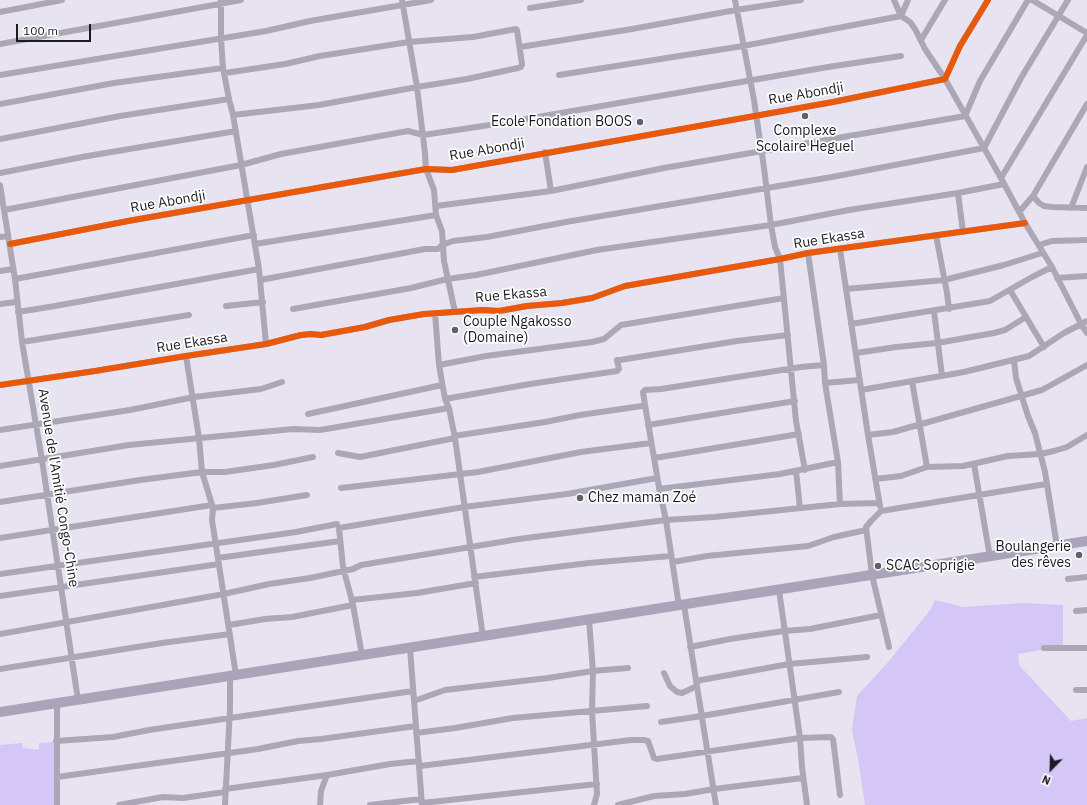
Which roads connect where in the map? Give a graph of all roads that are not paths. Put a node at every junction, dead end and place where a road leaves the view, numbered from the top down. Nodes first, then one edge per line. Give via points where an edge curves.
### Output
1 (62, 0) edge
2 (241, 0) edge
3 (431, 0) edge
4 (581, 0) edge
5 (735, 0) edge
6 (801, 0) edge
7 (894, 0) edge
8 (908, 0) edge
9 (945, 0) edge
10 (988, 0) edge
11 (1028, 0) edge
12 (1032, 0) edge
13 (1068, 0) edge
14 (221, 2) edge
15 (402, 2) edge
16 (530, 8) dead end
17 (736, 10) junction
18 (0, 12) edge
19 (902, 16) junction
20 (1058, 16) junction
21 (1087, 34) edge
22 (220, 39) junction
23 (921, 40) junction
24 (409, 42) junction
25 (0, 44) edge
26 (743, 46) junction
27 (520, 47) junction
28 (901, 56) dead end
29 (224, 70) junction
30 (0, 75) edge
31 (559, 75) dead end
32 (945, 79) junction
33 (750, 81) junction
34 (417, 87) junction
35 (229, 99) junction
36 (0, 104) edge
37 (1087, 104) edge
38 (233, 115) junction
39 (755, 116) junction
40 (965, 116) junction
41 (236, 131) junction
42 (423, 135) junction
43 (0, 139) edge
44 (984, 148) junction
45 (545, 152) junction
46 (761, 152) junction
47 (241, 165) junction
48 (1087, 167) edge
49 (426, 169) junction
50 (0, 173) edge
51 (1003, 181) junction
52 (0, 185) edge
53 (766, 188) junction
54 (551, 191) junction
55 (958, 193) junction
56 (1033, 196) junction
57 (247, 200) junction
58 (436, 206) junction
59 (3, 207) edge
60 (1070, 208) junction
61 (1087, 208) edge
62 (1019, 212) junction
63 (436, 215) junction
64 (1025, 223) junction
65 (771, 225) junction
66 (963, 232) junction
67 (254, 235) junction
68 (936, 235) junction
69 (8, 236) junction
70 (0, 237) edge
71 (1087, 240) edge
72 (10, 244) junction
73 (255, 244) junction
74 (442, 245) junction
75 (1039, 245) junction
76 (840, 248) junction
77 (808, 253) junction
78 (1042, 253) junction
79 (780, 259) junction
80 (1052, 267) junction
81 (259, 268) junction
82 (13, 269) junction
83 (0, 271) edge
84 (1087, 276) edge
85 (1057, 278) junction
86 (15, 279) junction
87 (447, 279) junction
88 (260, 280) junction
89 (944, 280) junction
90 (846, 289) junction
91 (1010, 290) junction
92 (784, 298) junction
93 (16, 302) junction
94 (263, 302) junction
95 (0, 304) edge
96 (226, 306) dead end
97 (293, 309) dead end
98 (949, 309) junction
99 (934, 311) junction
100 (18, 312) junction
101 (455, 312) junction
102 (435, 313) junction
103 (189, 315) dead end
104 (1026, 317) junction
105 (1084, 323) edge
106 (851, 324) junction
107 (1087, 333) edge
108 (788, 335) junction
109 (22, 342) junction
110 (937, 343) junction
111 (266, 344) junction
112 (1044, 347) junction
113 (856, 353) junction
114 (186, 356) junction
115 (1014, 360) junction
116 (439, 365) junction
117 (824, 365) junction
118 (1087, 365) edge
119 (790, 369) junction
120 (942, 376) junction
121 (28, 380) junction
122 (859, 380) junction
123 (912, 381) junction
124 (282, 382) dead end
125 (825, 383) junction
126 (0, 384) edge
127 (442, 385) junction
128 (861, 390) junction
129 (1023, 395) junction
130 (194, 396) junction
131 (445, 399) junction
132 (795, 401) junction
133 (645, 405) junction
134 (449, 408) junction
135 (308, 414) dead end
136 (36, 425) junction
137 (648, 425) junction
138 (919, 425) junction
139 (0, 430) edge
140 (799, 434) junction
141 (868, 435) junction
142 (1087, 435) edge
143 (455, 437) junction
144 (199, 438) junction
145 (651, 442) junction
146 (338, 453) dead end
147 (1040, 454) junction
148 (313, 457) dead end
149 (655, 458) junction
150 (42, 460) junction
151 (838, 462) junction
152 (974, 464) junction
153 (0, 466) edge
154 (927, 467) junction
155 (805, 470) junction
156 (796, 471) junction
157 (202, 472) junction
158 (460, 475) junction
159 (657, 478) junction
160 (875, 479) junction
161 (1046, 484) junction
162 (341, 488) dead end
163 (659, 489) junction
164 (307, 494) dead end
165 (47, 495) junction
166 (980, 495) junction
167 (0, 502) edge
168 (879, 503) junction
169 (840, 504) junction
170 (213, 506) junction
171 (464, 507) junction
172 (800, 508) junction
173 (881, 511) junction
174 (666, 520) junction
175 (337, 524) dead end
176 (52, 529) junction
177 (866, 530) junction
178 (0, 538) edge
179 (340, 541) junction
180 (1087, 541) edge
181 (217, 544) junction
182 (1057, 546) junction
183 (470, 548) junction
184 (990, 557) junction
185 (672, 559) junction
186 (218, 561) junction
187 (58, 565) junction
188 (345, 571) junction
189 (0, 574) edge
190 (872, 575) junction
191 (1087, 577) edge
192 (475, 580) junction
193 (1068, 580) dead end
194 (61, 587) junction
195 (779, 590) junction
196 (224, 594) junction
197 (0, 596) edge
198 (352, 602) junction
199 (682, 605) junction
200 (1087, 610) edge
201 (1076, 611) dead end
202 (881, 615) junction
203 (589, 620) junction
204 (67, 623) junction
205 (229, 625) junction
206 (784, 631) junction
207 (0, 634) edge
208 (230, 634) junction
209 (484, 637) junction
210 (690, 647) junction
211 (888, 647) dead end
212 (410, 648) junction
213 (1044, 648) dead end
214 (1087, 648) edge
215 (362, 656) junction
216 (867, 657) dead end
217 (72, 658) junction
218 (789, 664) junction
219 (628, 668) dead end
220 (0, 669) edge
221 (593, 671) junction
222 (664, 673) dead end
223 (233, 676) junction
224 (696, 684) junction
225 (1076, 690) dead end
226 (1087, 690) edge
227 (413, 691) junction
228 (840, 692) dead end
229 (78, 700) junction
230 (795, 700) junction
231 (414, 701) junction
232 (57, 704) junction
233 (647, 706) dead end
234 (592, 710) junction
235 (0, 712) edge
236 (702, 716) junction
237 (230, 718) junction
238 (660, 722) dead end
239 (416, 726) junction
240 (416, 733) junction
241 (800, 738) junction
242 (56, 741) junction
243 (594, 745) junction
244 (708, 752) junction
245 (227, 753) junction
246 (419, 764) junction
247 (327, 775) junction
248 (57, 777) junction
249 (803, 778) junction
250 (597, 784) junction
251 (714, 789) junction
252 (225, 790) junction
253 (840, 795) dead end
254 (422, 802) edge
255 (57, 805) edge
256 (119, 805) edge
257 (225, 805) edge
258 (320, 805) edge
259 (370, 805) edge
260 (594, 805) edge
261 (618, 805) edge
262 (716, 805) edge
263 (807, 805) edge

1 - 18 street
2 - 14 street
3 - 15 street
4 - 16 street
5 - 17 street
6 - 17 street
7 - 19 street
8 - 19 street
9 - 23 street
10 - 32 street via 960,46
11 - 40 street via 980,81
12 - 20 street
13 - 20 street
14 - 22 street
14 - 25 street
15 - 22 street
15 - 24 street
17 - 26 street
17 - 27 street
19 - 23 street via 910,22
19 - 26 street
20 - 21 street
20 - 44 street
21 - 51 street
22 - 29 street
22 - 30 street
23 - 32 street
24 - 27 street via 473,37 516,29
24 - 29 street via 285,64
24 - 34 street
26 - 31 street
26 - 33 street
27 - 34 street via 521,67
28 - 33 street
29 - 35 street
29 - 36 street via 114,83
32 - 39 street, Rue Abondji
32 - 40 street
33 - 39 street
33 - 42 street
34 - 38 street via 319,105
34 - 42 street
35 - 38 street
35 - 43 street
37 - 56 street
38 - 41 street
39 - 45 street, Rue Abondji
39 - 46 street
40 - 44 street
40 - 46 street
41 - 47 street
41 - 50 street
42 - 47 street via 408,131 281,154
42 - 49 street
44 - 51 street
44 - 53 street
45 - 49 street, Rue Abondji via 452,170
45 - 54 street
46 - 53 street
46 - 54 street
47 - 57 street
47 - 59 street
48 - 60 street
49 - 57 street, Rue Abondji
49 - 58 street via 434,190
51 - 55 street
51 - 62 street
52 - 59 street, Avenue de l'Amitié Congo-Chine
53 - 65 street
53 - 74 street via 453,241
54 - 58 street
55 - 65 street
55 - 66 street
56 - 60 street via 1044,206
56 - 62 street
57 - 67 street
57 - 72 street, Rue Abondji
58 - 63 street
59 - 69 street, Avenue de l'Amitié Congo-Chine
60 - 61 street
62 - 64 street
63 - 73 street
63 - 74 street via 442,231
64 - 66 street, Rue Ekassa
64 - 75 street
65 - 79 street
65 - 87 street via 597,250
66 - 68 street, Rue Ekassa
67 - 73 street
67 - 86 street
68 - 76 street, Rue Ekassa
68 - 89 street
69 - 70 street
69 - 72 street, Avenue de l'Amitié Congo-Chine
71 - 75 street via 1052,241
72 - 82 street, Avenue de l'Amitié Congo-Chine
73 - 81 street
74 - 87 street
74 - 88 street via 438,249 425,249
75 - 78 street
76 - 77 street, Rue Ekassa
76 - 90 street
77 - 79 street, Rue Ekassa
77 - 117 street
78 - 80 street
78 - 89 street
79 - 92 street
79 - 101 street, Rue Ekassa via 625,286 592,298 562,303 499,311
80 - 85 street
80 - 91 street
81 - 88 street
81 - 100 street
82 - 83 street
82 - 86 street, Avenue de l'Amitié Congo-Chine
84 - 85 street
85 - 105 street
86 - 93 street, Avenue de l'Amitié Congo-Chine
87 - 97 street
87 - 101 street
88 - 94 street
89 - 90 street
89 - 98 street
90 - 106 street
91 - 98 street via 990,302
91 - 104 street
92 - 108 street
92 - 116 street via 621,325 604,339 592,342
93 - 95 street
93 - 100 street, Avenue de l'Amitié Congo-Chine
94 - 96 street
94 - 111 street
98 - 99 street
99 - 106 street
99 - 110 street
100 - 109 street, Avenue de l'Amitié Congo-Chine
101 - 102 street, Rue Ekassa
102 - 111 street, Rue Ekassa via 389,320 321,336 301,335
102 - 116 street
103 - 109 street
104 - 110 street via 1001,332
104 - 112 street
105 - 107 street
105 - 112 street
106 - 113 street
108 - 119 street
108 - 131 street via 617,360 617,371
109 - 121 street, Avenue de l'Amitié Congo-Chine
110 - 113 street
110 - 120 street
111 - 114 street, Rue Ekassa
112 - 115 street via 1029,356
113 - 122 street
114 - 121 street, Rue Ekassa
114 - 130 street
115 - 120 street
115 - 129 street via 1016,378
116 - 127 street
117 - 119 street
117 - 125 street
118 - 129 street via 1053,384
119 - 132 street
119 - 133 street via 645,390
120 - 123 street
121 - 126 street, Rue Ekassa
121 - 136 street, Avenue de l'Amitié Congo-Chine
122 - 125 street
122 - 128 street
123 - 128 street
123 - 138 street
124 - 130 street via 261,389
125 - 151 street
127 - 131 street
127 - 135 street
128 - 141 street
129 - 138 street
129 - 147 street
130 - 136 street via 130,410
130 - 144 street
131 - 134 street
132 - 137 street
132 - 140 street
133 - 137 street
133 - 143 street
134 - 143 street
134 - 144 street via 320,430 293,429
136 - 139 street
136 - 150 street, Avenue de l'Amitié Congo-Chine
137 - 145 street
138 - 141 street
138 - 154 street
140 - 149 street
140 - 155 street
141 - 160 street
142 - 147 street via 1067,448
143 - 146 street via 360,456
143 - 158 street
144 - 150 street via 129,445
144 - 157 street
145 - 149 street
145 - 158 street via 587,451
147 - 152 street via 1008,456
147 - 161 street
148 - 157 street via 225,472
149 - 159 street
150 - 153 street
150 - 165 street, Avenue de l'Amitié Congo-Chine
151 - 155 street
151 - 169 street
152 - 154 street
152 - 166 street
154 - 160 street via 901,476
155 - 156 street
156 - 163 street
156 - 172 street
157 - 165 street
157 - 170 street
158 - 162 street
158 - 171 street
159 - 163 street
159 - 171 street via 567,494
160 - 168 street
161 - 166 street
161 - 182 street
163 - 174 street
164 - 170 street via 257,503
165 - 167 street
165 - 176 street, Avenue de l'Amitié Congo-Chine
166 - 173 street
166 - 184 street
168 - 169 street
168 - 173 street
169 - 172 street
170 - 176 street
170 - 181 street via 212,520
171 - 179 street via 339,528
171 - 183 street
172 - 174 street
173 - 177 street
174 - 183 street via 519,538
174 - 185 street
175 - 181 street
176 - 178 street
176 - 187 street, Avenue de l'Amitié Congo-Chine
177 - 185 street via 834,536 808,546
177 - 190 street
179 - 186 street
179 - 188 street
180 - 182 highway
181 - 186 street
181 - 187 street
182 - 184 highway
183 - 188 street via 361,565
183 - 192 street
184 - 190 highway
185 - 192 street via 589,563
185 - 199 street
186 - 194 street
186 - 196 street
187 - 189 street
187 - 194 street, Avenue de l'Amitié Congo-Chine
188 - 196 street
188 - 198 street
190 - 195 highway
190 - 202 street
191 - 193 street
192 - 198 street via 417,593
192 - 209 street
194 - 197 street
194 - 204 street, Avenue de l'Amitié Congo-Chine
195 - 199 highway
195 - 206 street
196 - 204 street
196 - 205 street
198 - 205 street via 292,617
198 - 215 street
199 - 203 highway
199 - 210 street
200 - 201 street
202 - 206 street via 810,629
202 - 211 street
203 - 209 highway
203 - 221 street
204 - 207 street
204 - 217 street, Avenue de l'Amitié Congo-Chine
205 - 208 street
206 - 210 street
206 - 218 street
208 - 217 street via 162,642
208 - 223 street
209 - 212 highway
210 - 224 street
212 - 215 highway
212 - 227 street
213 - 214 street
215 - 223 highway
216 - 218 street
217 - 220 street
217 - 229 street, Avenue de l'Amitié Congo-Chine
218 - 224 street
218 - 230 street
219 - 221 street
221 - 231 street via 445,690
221 - 234 street
222 - 224 street via 670,686 677,692
223 - 229 highway
223 - 237 street
224 - 236 street
225 - 226 street
227 - 231 street
227 - 237 street
228 - 230 street
229 - 232 highway
230 - 236 street
230 - 241 street
231 - 239 street
232 - 235 highway
232 - 242 street
233 - 234 street
234 - 240 street via 513,718
234 - 243 street
236 - 238 street
236 - 244 street
237 - 242 street via 106,738
237 - 245 street
239 - 240 street
239 - 245 street
240 - 246 street
241 - 244 street
241 - 249 street
241 - 253 street via 832,738
242 - 248 street
243 - 244 street via 644,740 648,741 654,758 657,759
243 - 246 street
243 - 250 street
244 - 251 street
245 - 248 street
245 - 252 street
246 - 247 street via 390,764
246 - 254 street
247 - 252 street
247 - 258 street via 321,791
248 - 255 street
249 - 251 street
249 - 263 street
250 - 254 street
250 - 260 street
251 - 261 street via 654,796
251 - 262 street
252 - 256 street via 183,798 163,797
252 - 257 street
254 - 259 street

